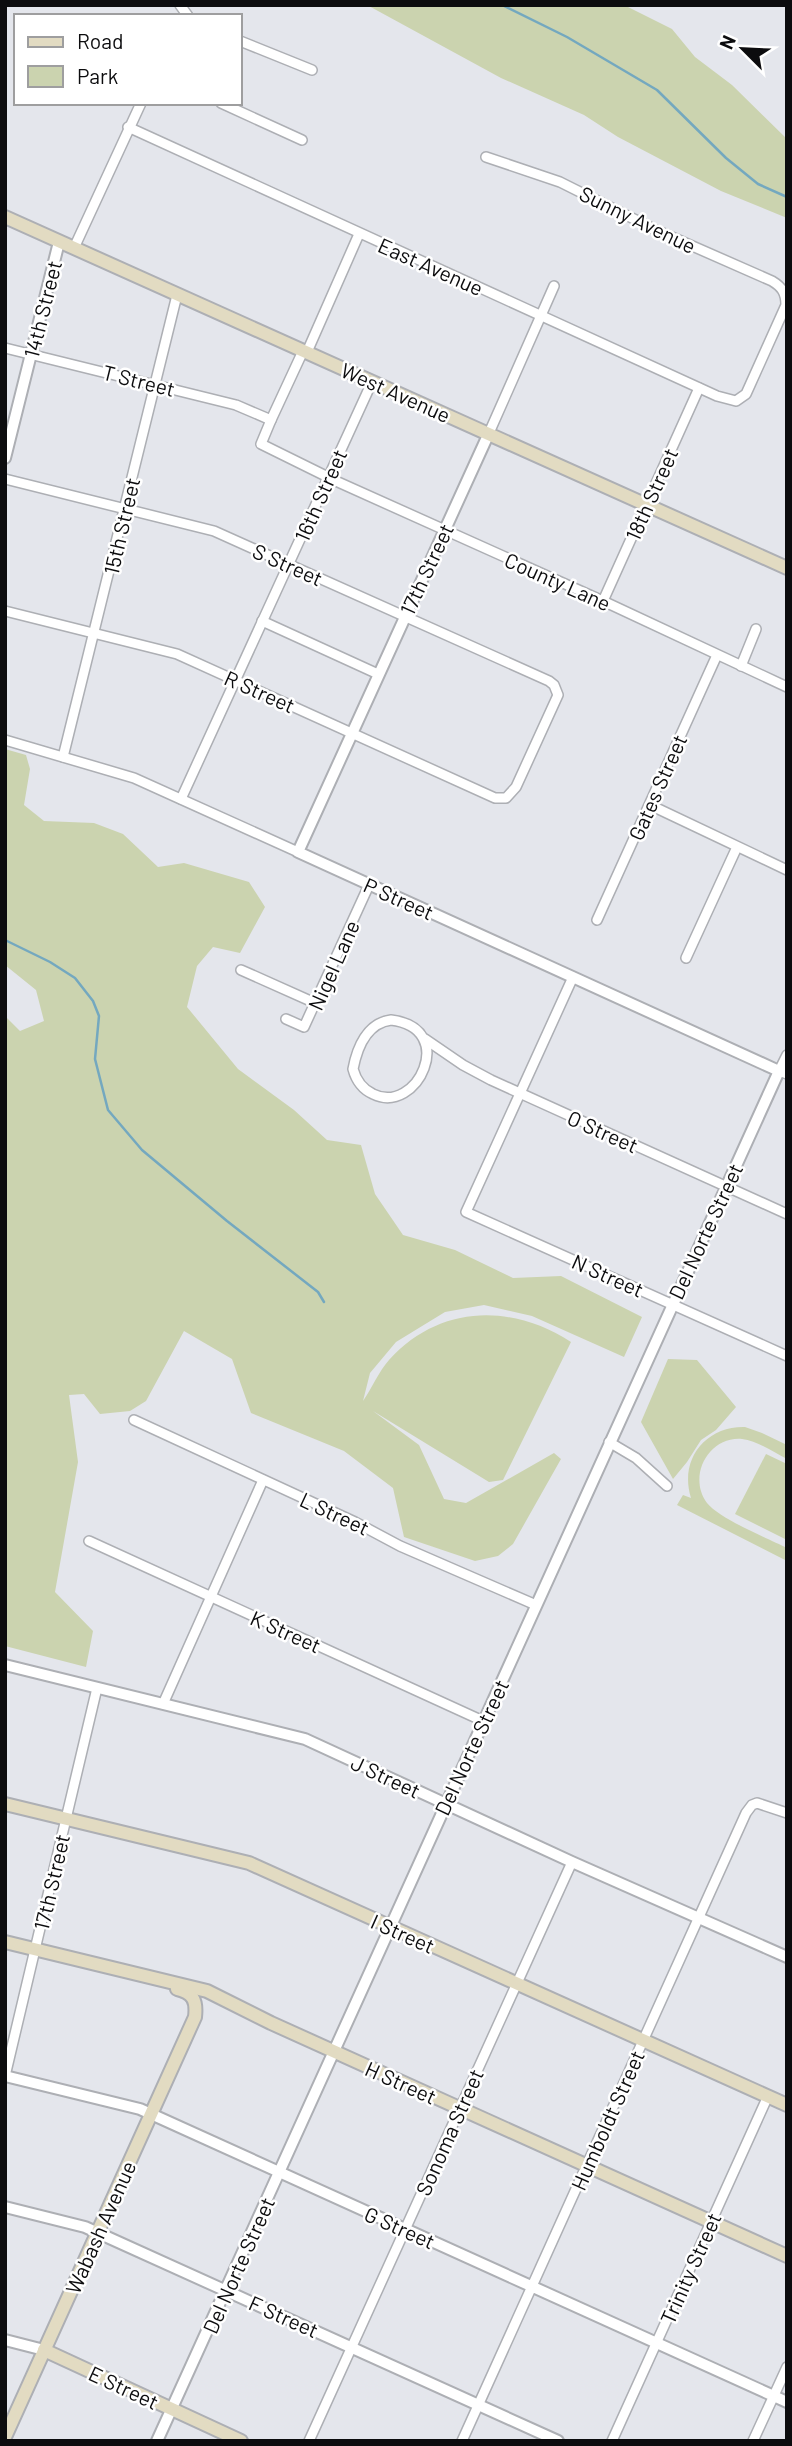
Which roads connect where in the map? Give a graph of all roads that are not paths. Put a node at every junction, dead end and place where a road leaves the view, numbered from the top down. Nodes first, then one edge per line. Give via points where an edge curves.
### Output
1 (242, 42) edge
2 (312, 70) dead end
3 (140, 105) edge
4 (224, 105) edge
5 (128, 127) junction
6 (302, 140) dead end
7 (486, 157) dead end
8 (5, 217) edge
9 (359, 234) junction
10 (59, 242) junction
11 (74, 248) junction
12 (554, 286) dead end
13 (177, 295) junction
14 (541, 316) junction
15 (5, 348) edge
16 (305, 351) junction
17 (30, 354) junction
18 (372, 382) junction
19 (155, 384) junction
20 (699, 388) junction
21 (736, 401) joint
22 (271, 419) junction
23 (489, 433) junction
24 (5, 458) edge
25 (327, 477) junction
26 (5, 479) edge
27 (646, 505) junction
28 (124, 509) junction
29 (443, 530) junction
30 (288, 564) junction
31 (787, 568) edge
32 (603, 601) junction
33 (5, 611) edge
34 (404, 615) junction
35 (262, 621) junction
36 (757, 629) dead end
37 (95, 632) junction
38 (717, 655) junction
39 (741, 666) junction
40 (378, 674) junction
41 (236, 680) junction
42 (787, 687) edge
43 (351, 732) junction
44 (5, 740) edge
45 (63, 757) junction
46 (506, 798) joint
47 (181, 799) junction
48 (650, 805) junction
49 (737, 847) junction
50 (298, 852) junction
51 (787, 870) edge
52 (369, 885) junction
53 (597, 920) dead end
54 (686, 958) dead end
55 (241, 970) dead end
56 (573, 976) junction
57 (315, 1003) junction
58 (286, 1019) dead end
59 (425, 1039) junction
60 (787, 1055) edge
61 (783, 1072) edge
62 (519, 1093) junction
63 (726, 1186) junction
64 (787, 1214) edge
65 (673, 1303) junction
66 (787, 1356) edge
67 (134, 1420) dead end
68 (609, 1442) junction
69 (263, 1480) junction
70 (667, 1486) dead end
71 (89, 1541) dead end
72 (211, 1597) junction
73 (536, 1605) junction
74 (5, 1665) edge
75 (97, 1688) junction
76 (163, 1704) junction
77 (483, 1721) junction
78 (445, 1803) junction
79 (5, 1804) edge
80 (787, 1813) edge
81 (66, 1819) junction
82 (572, 1862) junction
83 (699, 1919) junction
84 (389, 1927) junction
85 (5, 1942) edge
86 (35, 1949) junction
87 (787, 1957) edge
88 (135, 1974) junction
89 (516, 1985) junction
90 (195, 2017) junction
91 (260, 2018) junction
92 (644, 2041) junction
93 (334, 2051) junction
94 (5, 2076) edge
95 (768, 2096) junction
96 (787, 2105) edge
97 (460, 2108) junction
98 (151, 2113) junction
99 (587, 2166) junction
100 (280, 2172) junction
101 (5, 2207) edge
102 (711, 2221) junction
103 (405, 2230) junction
104 (97, 2232) junction
105 (787, 2256) edge
106 (532, 2287) junction
107 (227, 2290) junction
108 (5, 2340) edge
109 (656, 2343) junction
110 (352, 2347) junction
111 (44, 2350) junction
112 (787, 2367) edge
113 (773, 2396) junction
114 (787, 2402) edge
115 (478, 2404) junction
116 (172, 2409) junction
117 (5, 2437) edge
118 (157, 2441) edge
119 (241, 2441) edge
120 (309, 2441) edge
121 (462, 2441) edge
122 (558, 2441) edge
123 (612, 2441) edge
124 (753, 2441) edge

1 - 2 street
3 - 5 street, 14th Street
4 - 6 street
5 - 9 street, East Avenue
5 - 11 street, 14th Street
7 - 21 street, Sunny Avenue via 560,182 772,281 784,292 784,312 746,394
8 - 10 main road, West Avenue
9 - 14 street, East Avenue
9 - 16 street
10 - 11 main road, West Avenue
10 - 17 street, 14th Street
11 - 13 main road, West Avenue
12 - 14 street, 17th Street
13 - 16 main road, West Avenue
13 - 19 street, 15th Street
14 - 20 street, East Avenue
14 - 23 street, 17th Street
15 - 17 street, T Street
16 - 18 main road, West Avenue
16 - 22 street
17 - 19 street, T Street
17 - 24 street, 14th Street
18 - 23 main road, West Avenue
18 - 25 street, 16th Street
19 - 22 street, T Street
19 - 28 street, 15th Street
20 - 21 street, East Avenue
20 - 27 street, 18th Street
22 - 25 street via 261,444
23 - 27 main road, West Avenue
23 - 29 street, 17th Street
25 - 29 street, County Lane
25 - 30 street, 16th Street
26 - 28 street, S Street
27 - 31 main road, West Avenue
27 - 32 street, 18th Street
28 - 30 street, S Street via 214,531
28 - 37 street, 15th Street
29 - 32 street, County Lane
29 - 34 street, 17th Street
30 - 34 street, S Street
30 - 35 street, 16th Street
32 - 38 street, County Lane
33 - 37 street, R Street
34 - 40 street, 17th Street
34 - 46 street, S Street via 549,681 556,689 550,715 516,787
35 - 40 street
35 - 41 street, 16th Street
36 - 39 street
37 - 41 street, R Street via 166,650
37 - 45 street, 15th Street
38 - 39 street, County Lane
38 - 48 street, Gates Street
39 - 42 street, County Lane
40 - 43 street, 17th Street
41 - 43 street, R Street
41 - 47 street, 16th Street
43 - 46 street, R Street via 491,796
43 - 50 street, 17th Street
44 - 45 street, P Street
45 - 47 street, P Street
47 - 50 street, P Street
48 - 49 street
48 - 53 street, Gates Street
49 - 51 street
49 - 54 street
50 - 52 street, P Street
52 - 56 street, P Street
52 - 57 street, Nigel Lane
55 - 57 street
56 - 61 street, P Street
56 - 62 street
57 - 58 street, Nigel Lane via 304,1027
59 - 59 street via 425,1060 416,1081 403,1095 383,1098 359,1082 354,1063 375,1024 391,1020 406,1024
59 - 62 street, O Street
60 - 61 street, Del Norte Street
61 - 63 street, Del Norte Street
62 - 63 street, O Street
62 - 65 street, N Street via 466,1212
63 - 64 street, O Street
63 - 65 street, Del Norte Street
65 - 66 street, N Street
65 - 68 street, Del Norte Street
67 - 69 street, L Street
68 - 70 street via 636,1458
68 - 73 street, Del Norte Street
69 - 72 street
69 - 73 street, L Street
71 - 72 street, K Street
72 - 76 street
72 - 77 street, K Street
73 - 77 street, Del Norte Street
74 - 75 street, J Street
75 - 76 street, J Street
75 - 81 street, 17th Street
76 - 78 street, J Street via 305,1739
77 - 78 street, Del Norte Street
78 - 82 street, J Street
78 - 84 street, Del Norte Street
79 - 81 main road, I Street
80 - 83 street, Humboldt Street via 752,1805
81 - 84 main road, I Street via 249,1863
81 - 86 street, 17th Street
82 - 83 street, J Street
82 - 89 street, Sonoma Street
83 - 87 street, J Street
83 - 92 street, Humboldt Street
84 - 89 main road, I Street
84 - 93 street, Del Norte Street
85 - 86 main road, H Street
86 - 88 main road, H Street
86 - 94 street, 17th Street
88 - 90 main road via 194,1997
88 - 91 main road, H Street via 207,1991
89 - 92 main road, I Street
89 - 97 street, Sonoma Street
90 - 91 main road, Wabash Avenue via 214,2003
90 - 98 main road, Wabash Avenue
91 - 93 main road, H Street
92 - 95 main road, I Street
92 - 99 street, Humboldt Street
93 - 97 main road, H Street
93 - 100 street, Del Norte Street
94 - 98 street, G Street
95 - 96 main road, I Street
95 - 102 street, Trinity Street
97 - 99 main road, H Street
97 - 103 street, Sonoma Street
98 - 100 street, G Street
98 - 104 main road, Wabash Avenue
99 - 102 main road, H Street
99 - 106 street, Humboldt Street
100 - 103 street, G Street
100 - 107 street, Del Norte Street
101 - 104 street, F Street
102 - 105 main road, H Street
102 - 109 street, Trinity Street
103 - 106 street, G Street
103 - 110 street, Sonoma Street
104 - 107 street, F Street
104 - 111 main road, Wabash Avenue
106 - 109 street, G Street
106 - 115 street, Humboldt Street
107 - 110 street, F Street
107 - 116 street, Del Norte Street
108 - 111 street, E Street
109 - 113 street, G Street
109 - 123 street, Trinity Street
110 - 115 street, F Street
110 - 120 street, Sonoma Street
111 - 116 main road, E Street
111 - 117 main road, Wabash Avenue
112 - 113 street
113 - 114 street, G Street
113 - 124 street
115 - 121 street, Humboldt Street
115 - 122 street, F Street
116 - 118 street, Del Norte Street
116 - 119 main road, E Street

